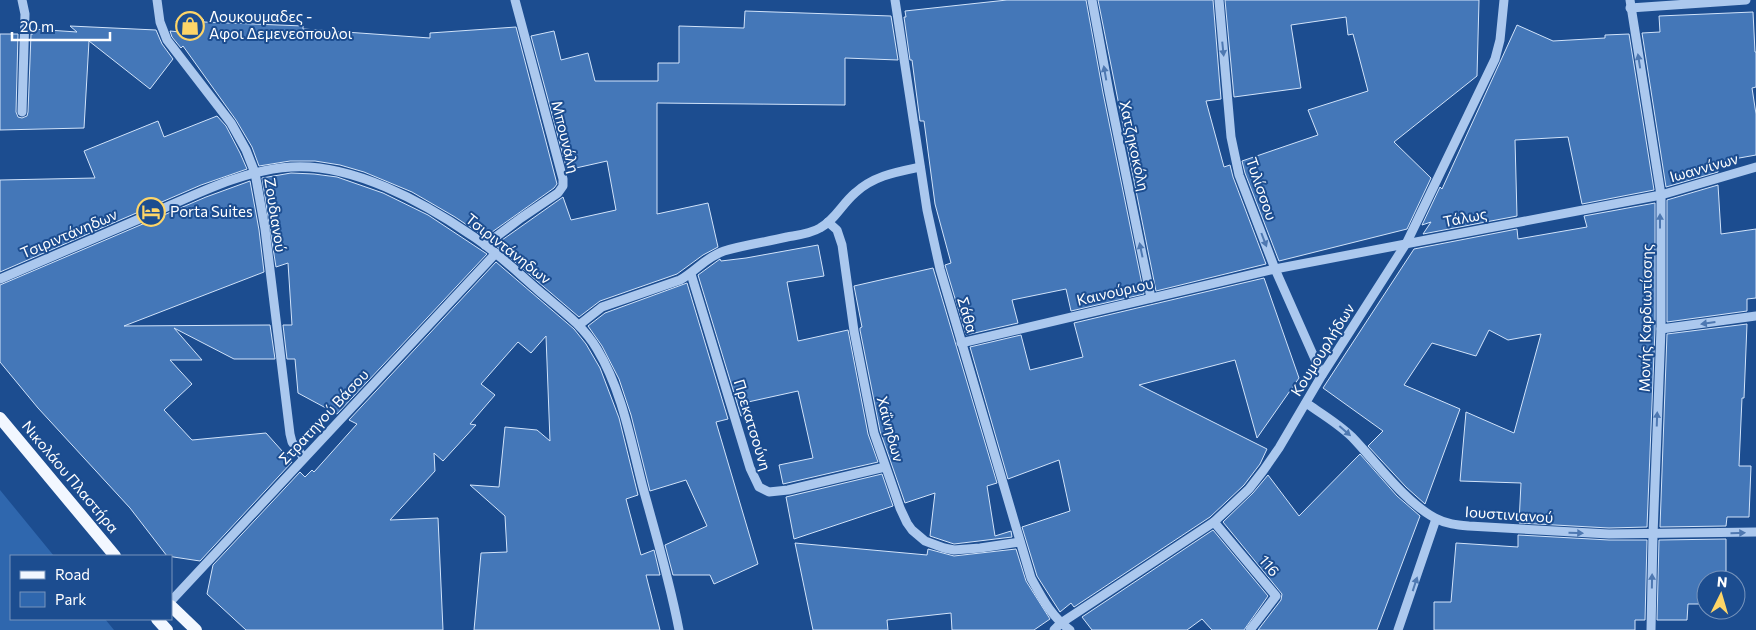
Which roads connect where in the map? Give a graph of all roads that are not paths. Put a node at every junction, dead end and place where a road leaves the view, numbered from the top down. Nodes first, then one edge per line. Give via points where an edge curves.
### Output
1 (22, 0) edge
2 (157, 0) edge
3 (515, 0) edge
4 (895, 0) edge
5 (1092, 0) edge
6 (1219, 0) edge
7 (1504, 0) edge
8 (1746, 0) edge
9 (1630, 4) edge
10 (22, 112) dead end
11 (920, 166) junction
12 (1756, 167) edge
13 (255, 173) junction
14 (1661, 195) junction
15 (828, 222) junction
16 (1407, 242) junction
17 (485, 245) junction
18 (496, 253) junction
19 (1275, 269) junction
20 (691, 274) junction
21 (0, 279) edge
22 (1151, 298) junction
23 (1756, 316) edge
24 (579, 325) junction
25 (1661, 329) junction
26 (961, 343) junction
27 (1322, 375) junction
28 (1306, 403) junction
29 (0, 418) edge
30 (304, 458) junction
31 (885, 467) junction
32 (1436, 519) junction
33 (1214, 522) junction
34 (1756, 532) edge
35 (1653, 535) junction
36 (1020, 542) junction
37 (113, 555) edge
38 (172, 600) edge
39 (172, 607) edge
40 (158, 620) edge
41 (1057, 627) edge
42 (167, 630) edge
43 (196, 630) edge
44 (680, 630) edge
45 (1070, 630) edge
46 (1250, 630) edge
47 (1398, 630) edge
48 (1651, 630) edge

1 - 10 street via 25,14
2 - 13 street, Ζουδιανού via 167,40 231,123
3 - 17 street, Μπουνάλη via 563,186 558,193
4 - 11 street, Σάθα
22 -> 5 street, Χατζηκοκόλη
6 -> 19 street, Τυλίσσου via 1233,146 1239,175
7 - 16 street, Κουμουρλήδων via 1495,59
8 - 9 street, Μονής Καρδιωτίσσης
14 -> 9 street, Μονής Καρδιωτίσσης
11 - 15 street via 876,177 854,194
11 - 26 street, Σάθα via 940,269
12 - 14 street, Ιωαννίνων
13 - 17 street, Τσιριντάνηδων via 293,167 347,174 416,202
13 - 21 street, Τσιριντάνηδων via 194,195
13 - 30 street, Ζουδιανού via 290,434
14 - 16 street, Τάλως
25 -> 14 street, Μονής Καρδιωτίσσης
15 - 20 street via 819,229 802,234 716,254
15 - 31 street, Χαΐνηδων via 836,230 842,245 854,331 874,434
16 - 19 street, Τάλως
16 - 27 street, Κουμουρλήδων
17 - 18 street, Τσιριντάνηδων
18 - 24 street, Τσιριντάνηδων
18 - 30 street, Στρατηγού Βάσου
19 - 22 street, Καινούριου
19 - 27 street, Τυλίσσου
20 - 24 street via 669,285 602,307
20 - 31 street, Πρεκατσούνη via 758,487 769,492 788,490
22 - 26 street, Καινούριου
23 -> 25 street
24 - 44 street, Τσιριντάνηδων via 598,350 618,397
35 -> 25 street, Μονής Καρδιωτίσσης
26 - 36 street, Σάθα
27 - 28 street, Κουμουρλήδων
28 -> 32 street, Ιουστινιανού via 1351,436 1404,493
28 - 33 street, Κουμουρλήδων via 1263,471
29 - 37 main road, Νικολάου Πλαστήρα
30 - 38 street, Στρατηγού Βάσου
31 - 36 street, Χαΐνηδων via 907,523 925,541 954,550
32 -> 35 street, Ιουστινιανού via 1469,526
47 -> 32 street
33 - 41 street, Κουμουρλήδων
33 - 46 street, 116 via 1276,596
35 -> 34 street, Ιουστινιανού
48 -> 35 street, Μονής Καρδιωτίσσης
36 - 41 street, Σάθα via 1031,578
39 - 43 main road
40 - 42 main road
41 - 45 street, Σάθα

